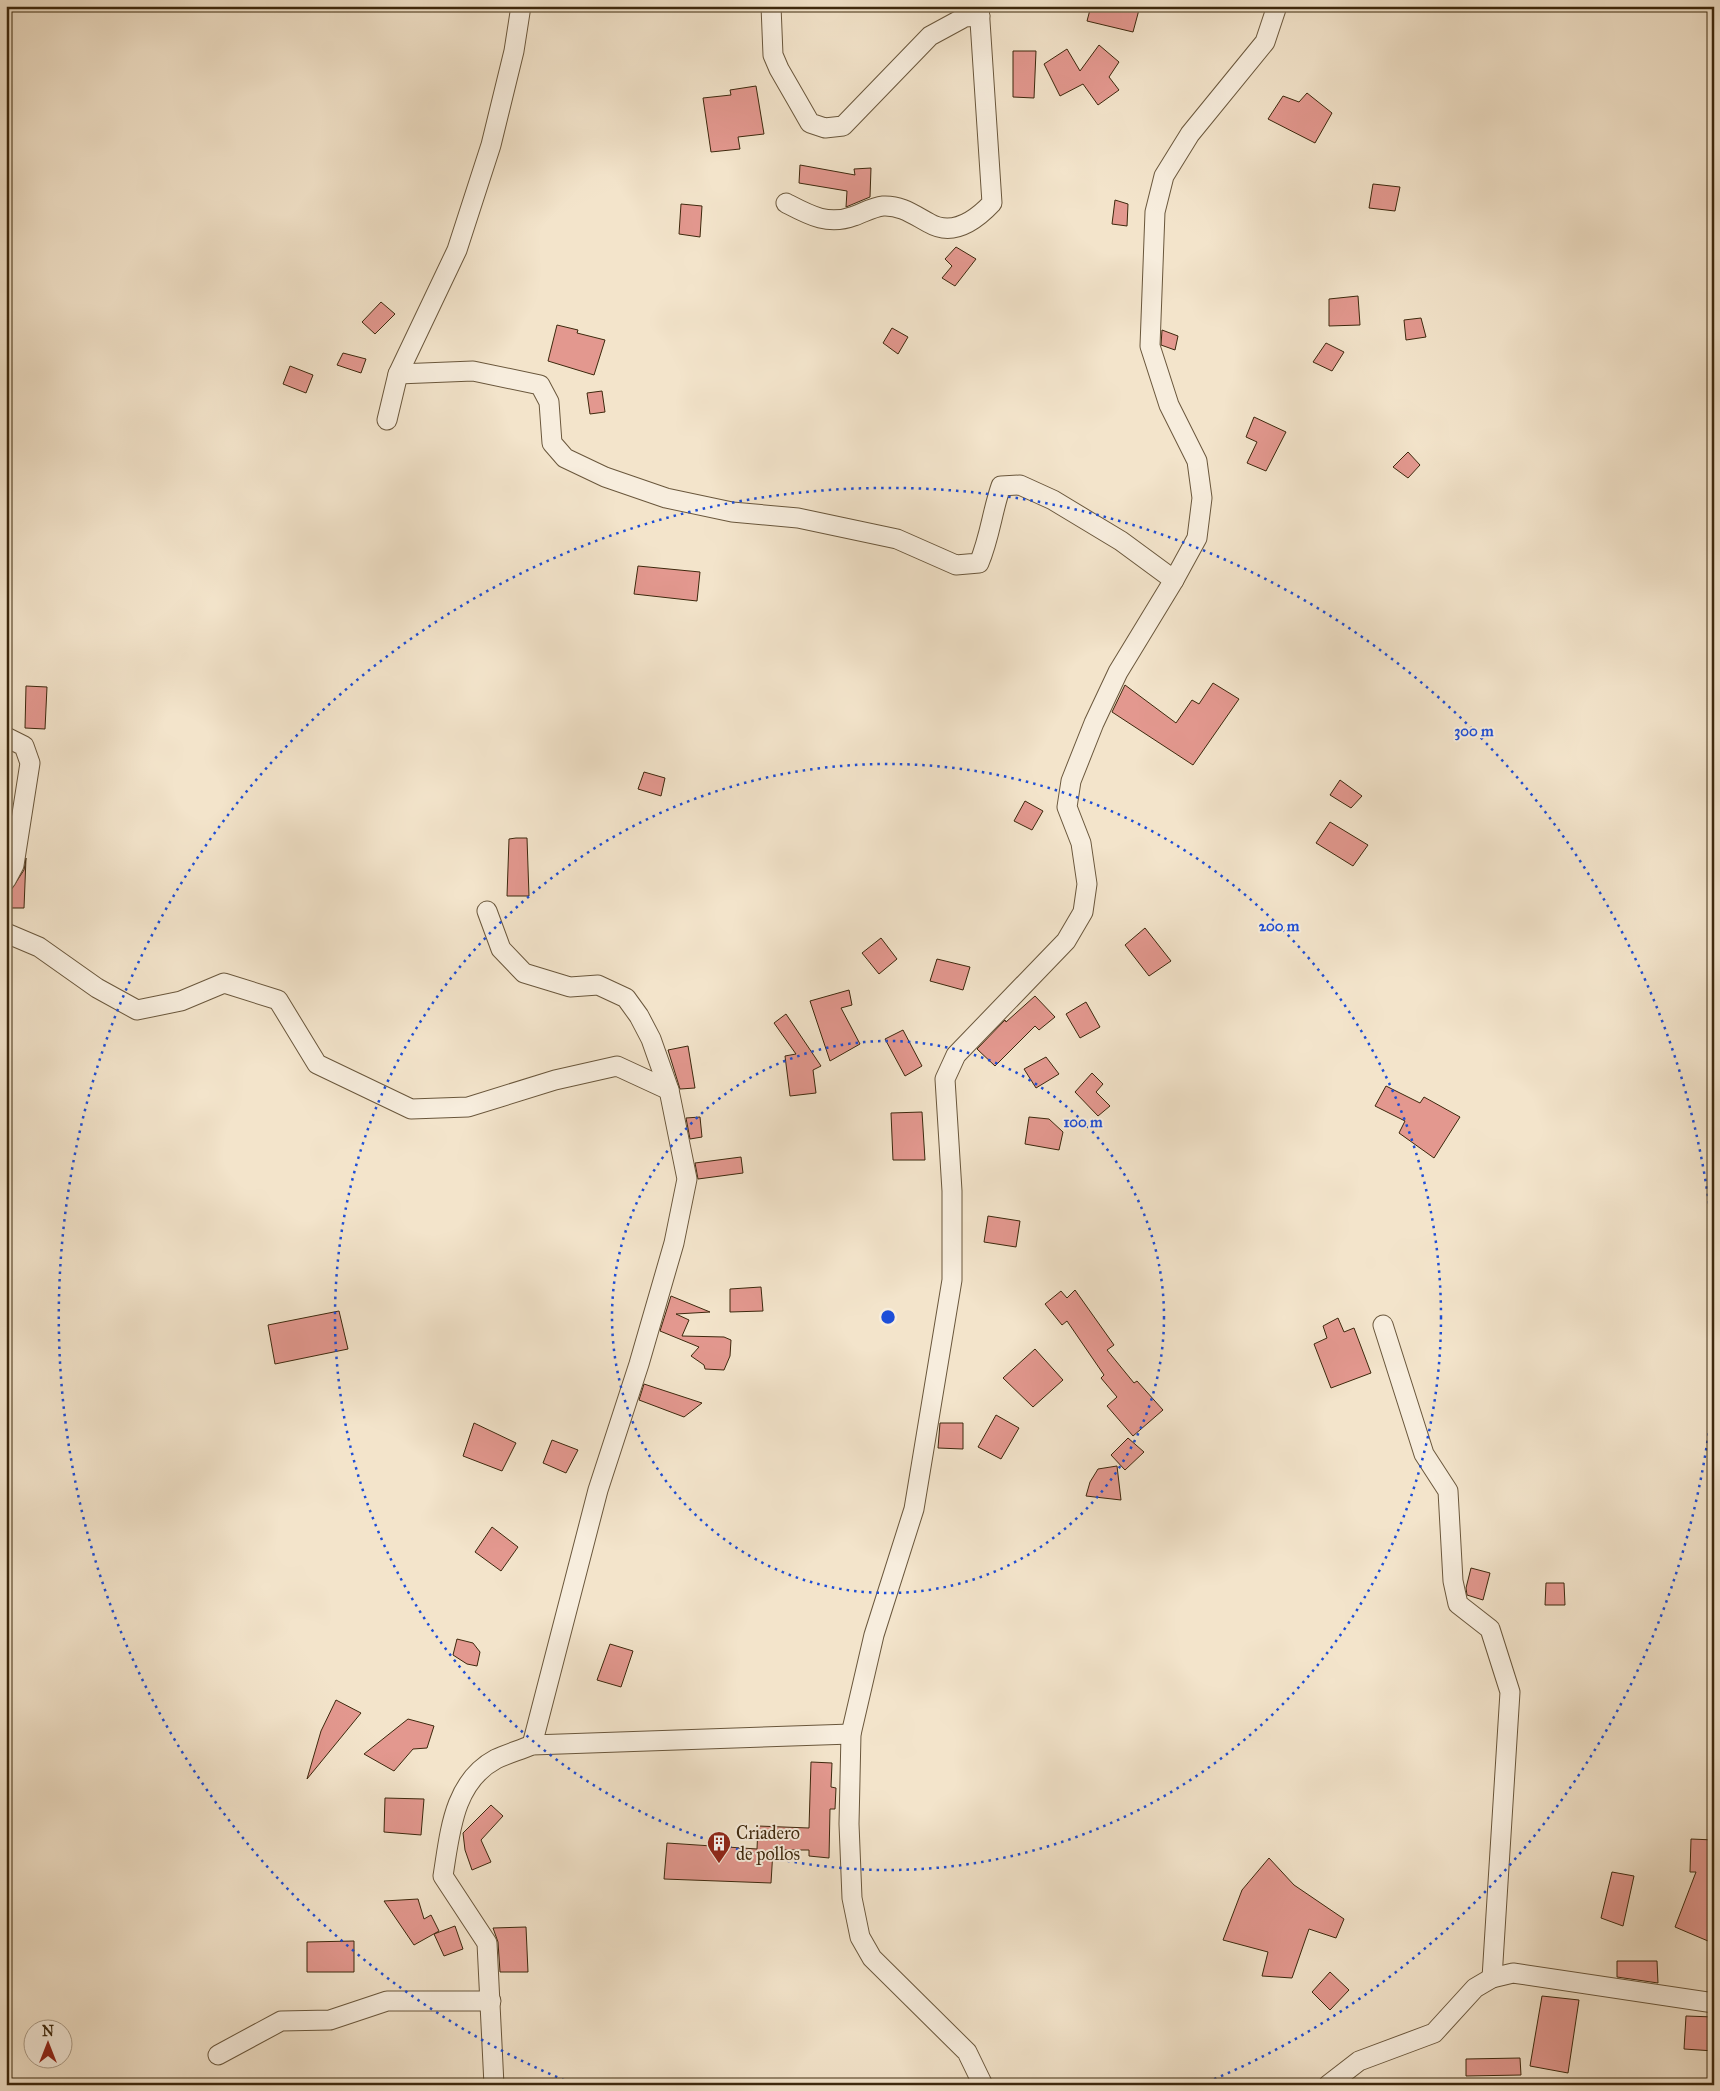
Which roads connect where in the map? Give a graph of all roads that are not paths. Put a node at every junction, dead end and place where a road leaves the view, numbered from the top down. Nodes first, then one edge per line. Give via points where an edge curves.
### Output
1 (521, 6) edge
2 (771, 6) edge
3 (1277, 6) edge
4 (980, 11) edge
5 (786, 203) dead end
6 (398, 374) junction
7 (387, 420) dead end
8 (1174, 580) junction
9 (6, 737) edge
10 (6, 880) edge
11 (487, 912) dead end
12 (6, 933) edge
13 (669, 1090) junction
14 (1383, 1325) dead end
15 (851, 1734) junction
16 (532, 1745) junction
17 (1492, 1978) junction
18 (492, 2001) junction
19 (1714, 2003) edge
20 (218, 2055) dead end
21 (494, 2085) edge
22 (983, 2085) edge
23 (1328, 2085) edge

1 - 6 street via 514,51 491,145 457,250
2 - 4 street via 773,55 778,69 810,123 825,128 843,126 930,36
3 - 8 street via 1265,42 1190,134 1164,176 1154,212 1150,346 1169,405 1197,461 1202,498 1197,538
4 - 5 street via 992,203 981,215 964,225 948,228 930,224 916,214 896,207 882,206 837,221 817,219
6 - 7 street
6 - 8 street via 473,371 540,385 549,402 552,443 565,458 605,477 666,498 732,512 798,518 897,539 956,565 979,563 1001,486 1020,485 1053,500 1121,541
8 - 15 street via 1118,672 1071,781 1067,807 1081,843 1087,884 1083,912 1066,941 956,1055 945,1079 952,1191 952,1280 914,1508 874,1635
9 - 10 street via 24,746 30,763 14,865
11 - 13 street via 501,949 524,973 570,987 598,986 626,998 650,1039
12 - 13 street via 39,947 96,988 137,1010 181,1001 224,983 278,1000 317,1064 411,1109 468,1107 555,1080 617,1066
13 - 16 street via 687,1179 671,1252 598,1490
14 - 17 street via 1424,1454 1448,1491 1453,1581 1458,1604 1490,1629 1510,1692
15 - 16 street
15 - 22 street via 851,1889 860,1937 872,1958 967,2052
16 - 18 street via 495,1760 468,1782 454,1814 443,1876 487,1943
17 - 19 street via 1513,1973
17 - 23 street via 1475,1988 1434,2033 1359,2061
18 - 20 street via 387,2001 330,2020 281,2021
18 - 21 street

